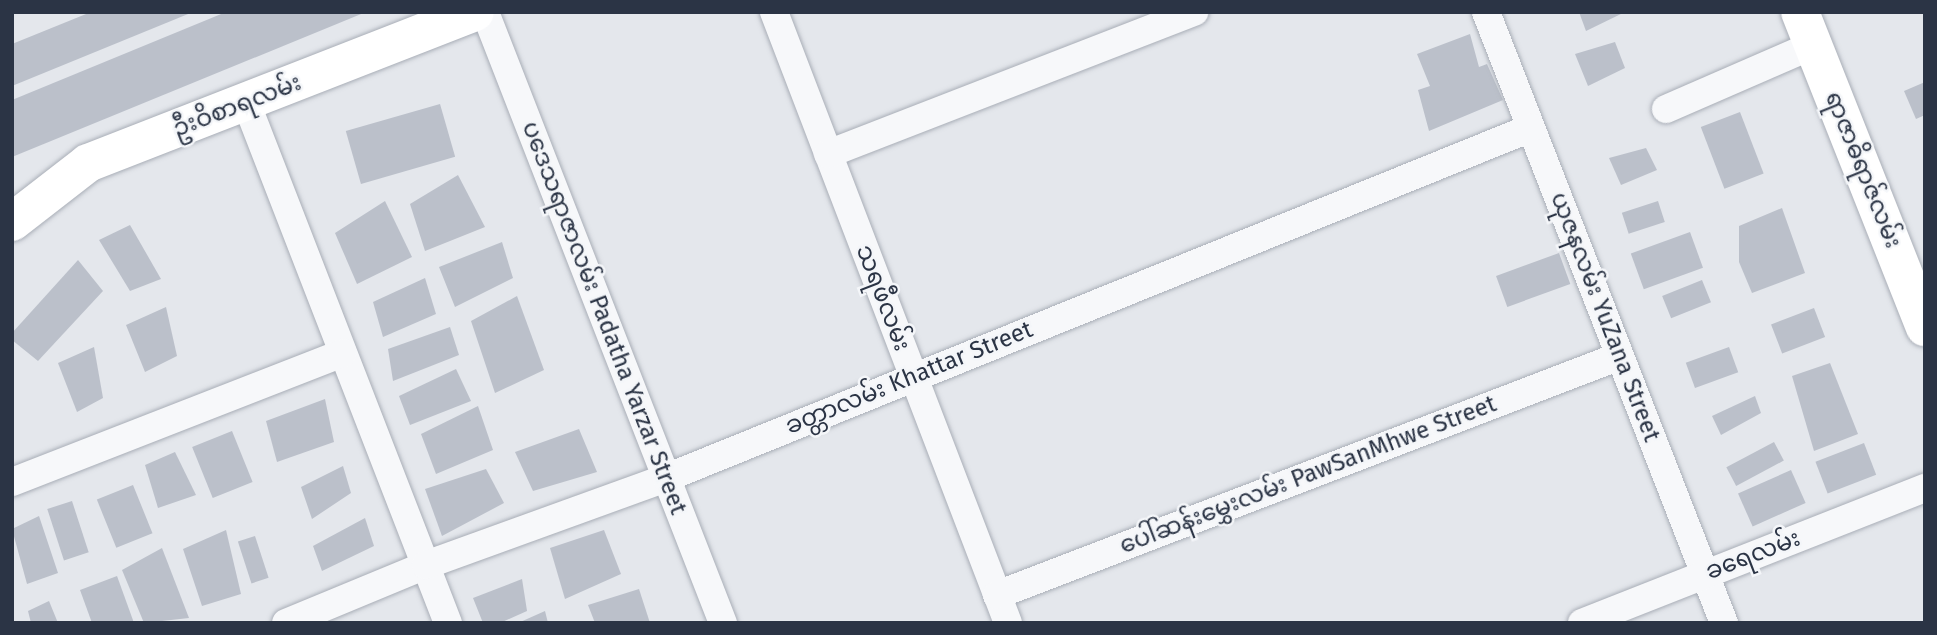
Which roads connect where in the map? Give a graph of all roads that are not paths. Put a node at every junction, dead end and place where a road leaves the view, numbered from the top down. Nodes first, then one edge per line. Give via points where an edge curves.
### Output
1 (475, 12) edge
2 (485, 12) edge
3 (774, 12) edge
4 (1194, 12) edge
5 (1486, 12) edge
6 (1807, 29) edge
7 (246, 103) junction
8 (1666, 109) dead end
9 (1531, 128) junction
10 (828, 154) junction
11 (12, 222) edge
12 (1925, 327) edge
13 (343, 353) junction
14 (1620, 356) junction
15 (913, 376) junction
16 (666, 478) junction
17 (12, 482) edge
18 (1925, 488) edge
19 (426, 565) junction
20 (1705, 574) junction
21 (997, 594) junction
22 (286, 623) edge
23 (448, 623) edge
24 (723, 623) edge
25 (1008, 623) edge
26 (1582, 623) edge
27 (1724, 623) edge

1 - 7 main road, ဦးဝိစာရလမ်း
2 - 16 street, ပဒေသရာဇာလမ်း Padatha Yarzar Street
3 - 10 street, သရဖီလမ်း
4 - 10 street
5 - 9 street, ယုဇနလမ်း YuZana Street
6 - 8 street
6 - 12 main road, ရာဇာဓိရာဇ်လမ်း
7 - 11 main road, ဦးဝိစာရလမ်း via 88,163
7 - 13 street
9 - 14 street, ယုဇနလမ်း YuZana Street
9 - 15 street, ခတ္တာလမ်း Khattar Street
10 - 15 street, သရဖီလမ်း
13 - 17 street
13 - 19 street
14 - 20 street, ယုဇနလမ်း YuZana Street
14 - 21 street, ပေါ်ဆန်းမွှေးလမ်း PawSanMhwe Street
15 - 16 street, ခတ္တာလမ်း Khattar Street
15 - 21 street, သရဖီလမ်း
16 - 19 street, ခတ္တာလမ်း Khattar Street
16 - 24 street, ပဒေသရာဇာလမ်း Padatha Yarzar Street
18 - 20 street, ခရေလမ်း
19 - 22 street, ခတ္တာလမ်း Khattar Street
19 - 23 street
20 - 26 street, ခရေလမ်း
20 - 27 street, ယုဇနလမ်း YuZana Street
21 - 25 street, သရဖီလမ်း

